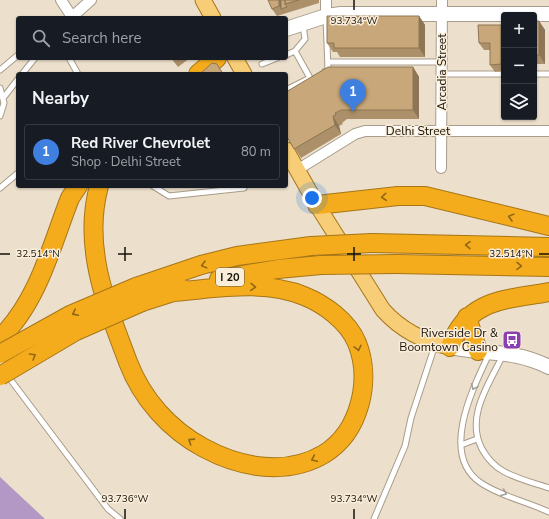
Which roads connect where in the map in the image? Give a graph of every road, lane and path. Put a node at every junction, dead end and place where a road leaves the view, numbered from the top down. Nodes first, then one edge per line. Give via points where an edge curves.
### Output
1 (61, 0) edge
2 (91, 0) edge
3 (203, 0) edge
4 (326, 0) edge
5 (442, 0) edge
6 (442, 14) junction
7 (549, 14) edge
8 (70, 16) edge
9 (72, 16) edge
10 (212, 16) edge
11 (326, 16) junction
12 (302, 24) junction
13 (288, 29) edge
14 (295, 51) junction
15 (288, 54) edge
16 (16, 57) edge
17 (33, 60) edge
18 (70, 60) edge
19 (215, 60) edge
20 (236, 60) edge
21 (272, 60) edge
22 (328, 62) junction
23 (442, 62) junction
24 (262, 64) dead end
25 (0, 70) edge
26 (24, 72) edge
27 (77, 72) edge
28 (200, 72) edge
29 (243, 72) edge
30 (322, 73) edge
31 (442, 74) junction
32 (501, 74) edge
33 (537, 74) edge
34 (549, 74) edge
35 (316, 75) edge
36 (310, 78) junction
37 (16, 82) edge
38 (0, 88) edge
39 (288, 89) edge
40 (4, 97) junction
41 (0, 116) edge
42 (441, 131) junction
43 (549, 132) edge
44 (288, 154) edge
45 (441, 168) dead end
46 (297, 170) junction
47 (16, 175) edge
48 (0, 188) edge
49 (77, 188) edge
50 (99, 188) edge
51 (156, 188) edge
52 (244, 188) edge
53 (317, 205) junction
54 (549, 226) edge
55 (549, 247) edge
56 (549, 267) edge
57 (172, 292) junction
58 (549, 292) edge
59 (139, 294) junction
60 (467, 317) junction
61 (0, 338) edge
62 (443, 345) junction
63 (491, 351) junction
64 (1, 366) edge
65 (549, 368) edge
66 (477, 439) junction
67 (461, 445) junction
68 (549, 488) edge
69 (549, 512) edge
70 (120, 519) edge
71 (374, 519) edge

1 - 8 street
2 - 9 street
3 - 10 main road
4 - 11 street
5 - 6 street, Arcadia Street
6 - 7 main road
6 - 11 main road
6 - 23 street, Arcadia Street
11 - 12 main road
11 - 22 lane
12 - 13 main road
12 - 14 lane via 305,39
14 - 15 lane
14 - 36 lane
16 - 25 lane
17 - 26 lane
18 - 27 lane
19 - 28 highway
20 - 29 main road
21 - 24 lane
22 - 23 lane
22 - 30 lane via 328,70
23 - 31 street, Arcadia Street
31 - 32 lane
31 - 42 street, Arcadia Street
33 - 34 lane
35 - 36 lane
36 - 39 lane
37 - 40 lane
38 - 40 lane
40 - 41 lane via 4,108
42 - 43 street, Delhi Street
42 - 45 street, Arcadia Street
42 - 46 street, Delhi Street via 360,132
44 - 46 main road
46 - 53 main road
47 - 48 lane
49 - 61 highway via 70,198 39,280 23,310
57 -> 50 highway via 239,287 278,289 303,295 328,309 344,323 356,342 364,384 353,421 340,440 325,454 306,462 286,468 265,468 237,462 191,441 154,408 130,367 103,294 94,251
51 - 52 lane via 168,196
54 -> 53 highway via 425,196 398,196
53 - 62 main road via 384,310 411,333
55 -> 59 highway, I 20, bridge via 372,243 311,246 237,256 201,265
57 -> 56 highway, I 20, bridge via 245,274 321,265
57 - 59 highway, I 20
58 - 60 highway via 490,303
59 - 64 highway, I 20, bridge via 70,315
60 - 62 highway
60 - 63 highway
62 - 63 main road
62 - 71 lane via 413,412 405,446
63 - 65 main road via 525,357
63 - 66 lane via 475,423
63 -> 67 lane via 468,402
64 - 70 lane via 108,509
66 - 67 lane
66 - 68 lane via 486,456 499,469
67 -> 69 lane via 466,467 478,480

